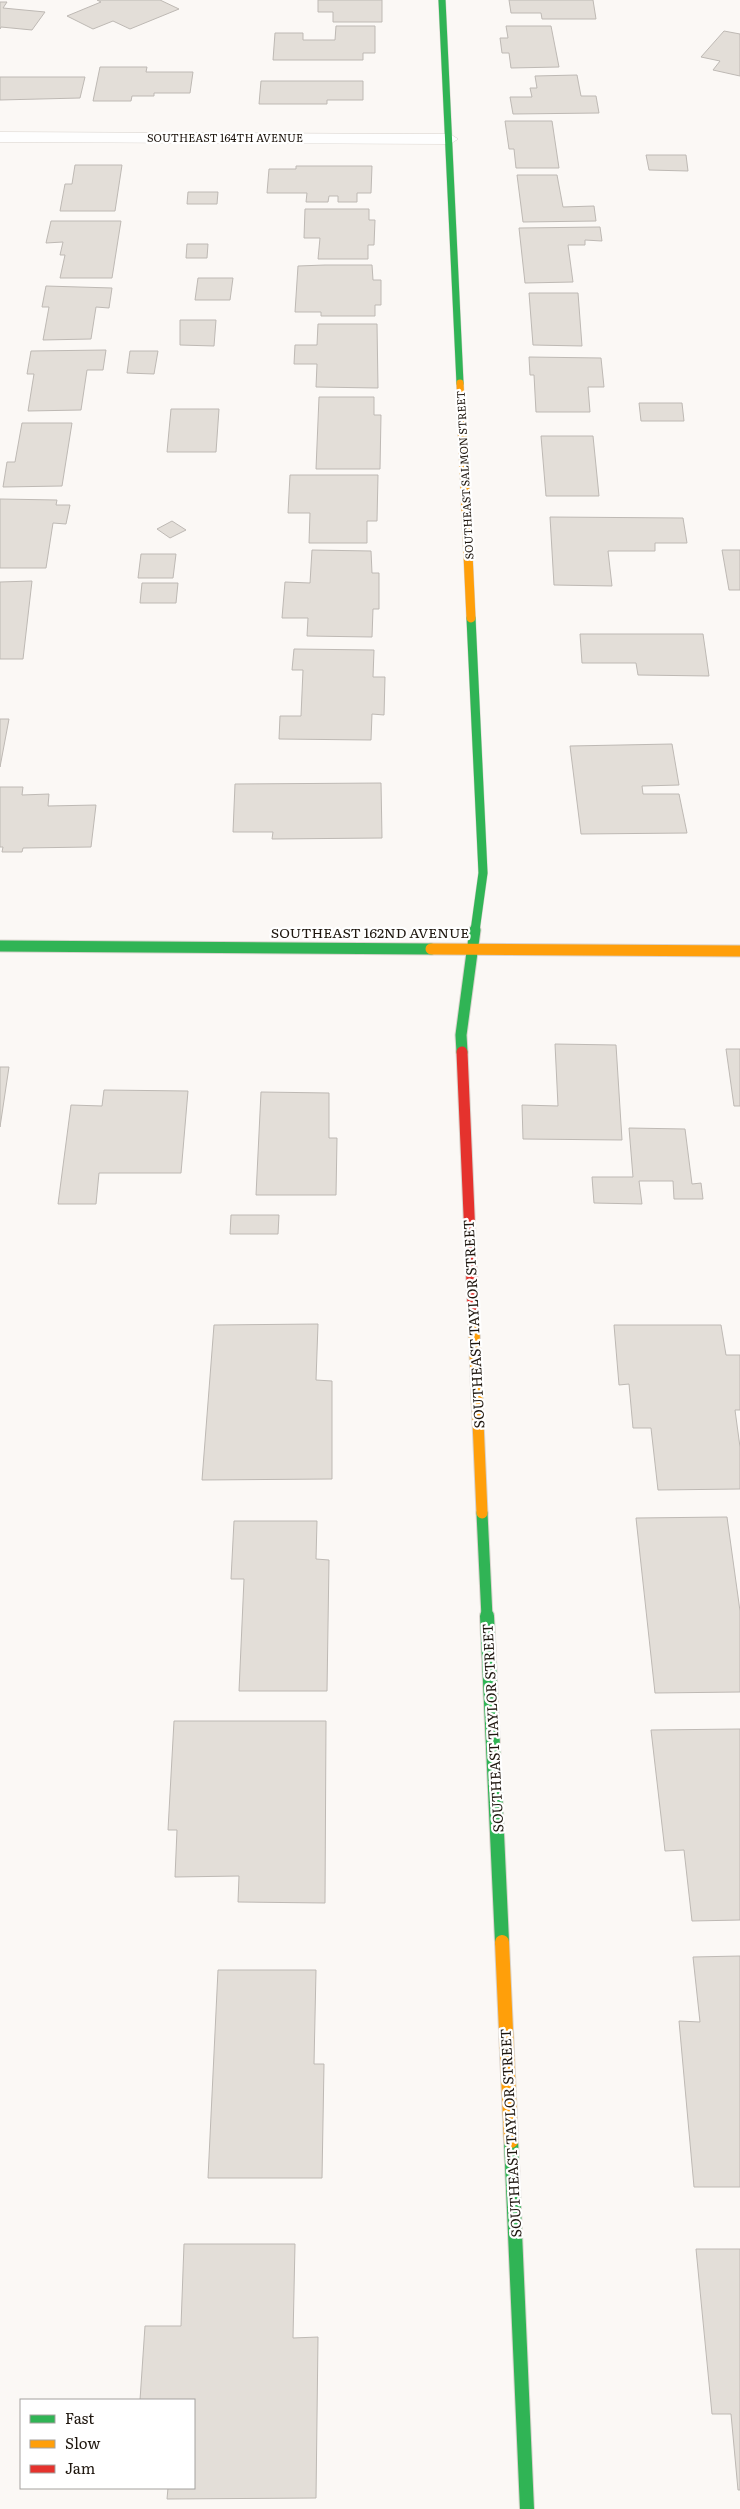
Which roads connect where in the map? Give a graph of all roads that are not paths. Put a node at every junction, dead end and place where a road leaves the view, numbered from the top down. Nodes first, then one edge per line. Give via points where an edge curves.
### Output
1 (442, 0) edge
2 (2, 137) edge
3 (450, 138) junction
4 (0, 153) edge
5 (0, 946) edge
6 (473, 949) junction
7 (740, 951) edge
8 (527, 2509) edge

1 - 3 street, SOUTHEAST SALMON STREET
2 - 3 street, SOUTHEAST 164TH AVENUE
2 - 4 street
3 - 6 street, SOUTHEAST SALMON STREET via 484,873
5 - 6 street, SOUTHEAST 162ND AVENUE
6 - 7 street, SOUTHEAST 162ND AVENUE
6 - 8 street, SOUTHEAST TAYLOR STREET via 461,1035

